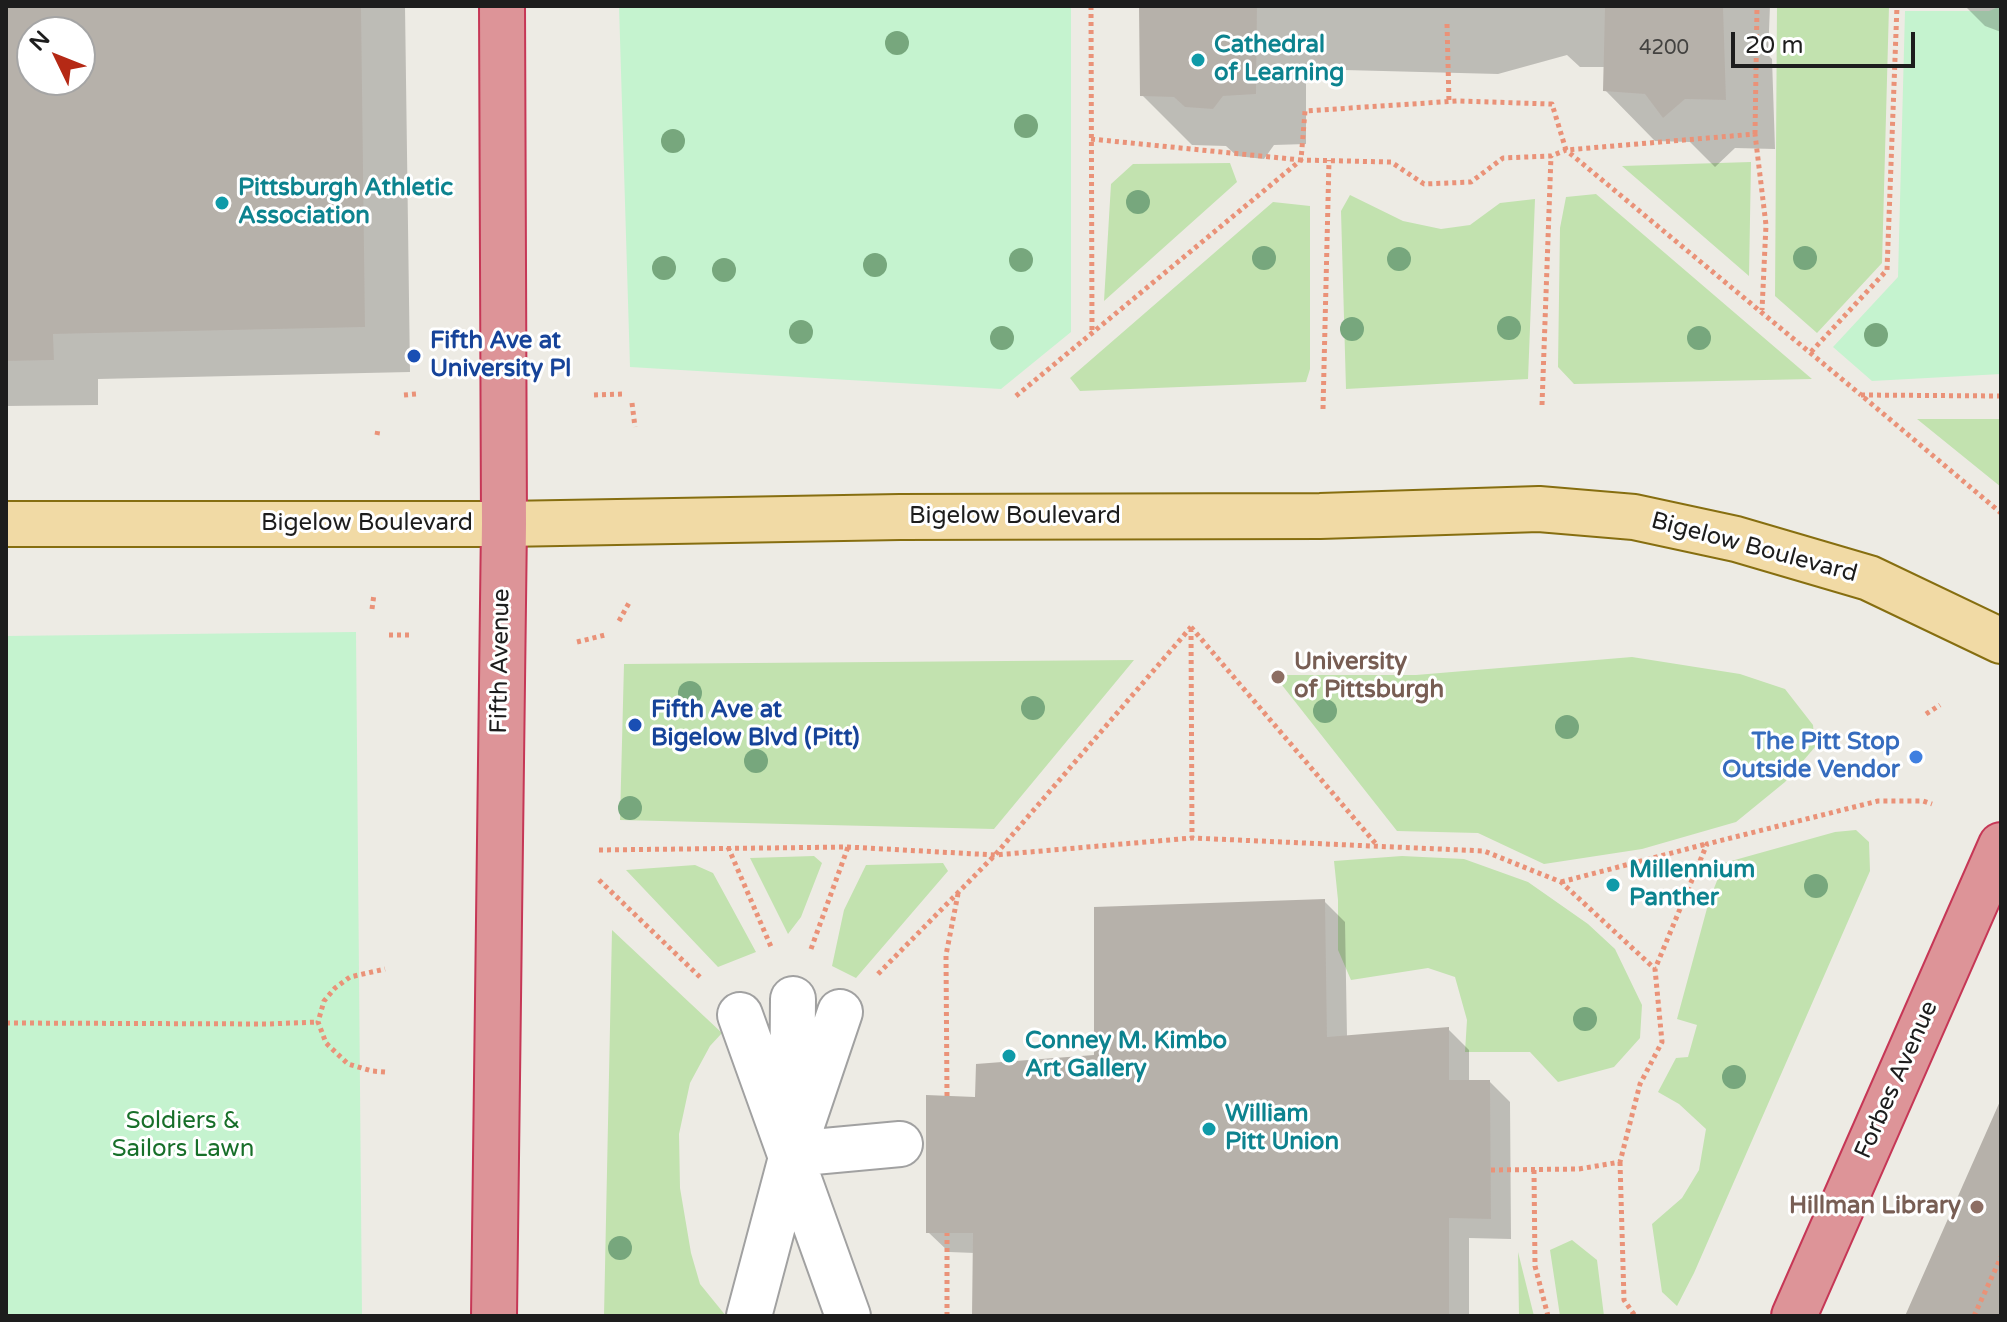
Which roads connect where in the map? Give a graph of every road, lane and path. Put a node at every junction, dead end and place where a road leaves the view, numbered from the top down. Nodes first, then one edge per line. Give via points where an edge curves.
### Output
1 (502, 6) edge
2 (1091, 6) edge
3 (1757, 6) edge
4 (1897, 6) edge
5 (1447, 24) dead end
6 (1449, 102) junction
7 (1755, 134) junction
8 (1091, 139) junction
9 (1566, 150) junction
10 (1551, 156) junction
11 (1301, 160) junction
12 (1329, 160) junction
13 (1762, 311) junction
14 (1092, 333) junction
15 (1811, 352) junction
16 (416, 394) dead end
17 (622, 394) dead end
18 (404, 395) dead end
19 (594, 395) dead end
20 (1861, 395) junction
21 (1016, 396) dead end
22 (2001, 396) edge
23 (632, 403) dead end
24 (1542, 405) dead end
25 (1323, 409) dead end
26 (635, 427) dead end
27 (2001, 513) edge
28 (6, 524) edge
29 (504, 524) junction
30 (374, 594) dead end
31 (630, 601) dead end
32 (372, 609) dead end
33 (619, 621) dead end
34 (1191, 627) junction
35 (389, 635) dead end
36 (409, 635) dead end
37 (605, 635) dead end
38 (2001, 641) edge
39 (577, 642) dead end
40 (1940, 705) dead end
41 (1926, 714) dead end
42 (1932, 804) dead end
43 (1192, 838) junction
44 (1376, 844) junction
45 (1707, 844) junction
46 (2001, 845) edge
47 (728, 847) junction
48 (848, 847) junction
49 (599, 850) dead end
50 (995, 855) junction
51 (599, 880) dead end
52 (1561, 882) junction
53 (958, 893) junction
54 (385, 969) dead end
55 (1655, 969) junction
56 (793, 999) junction
57 (840, 1012) joint
58 (740, 1015) joint
59 (318, 1022) junction
60 (6, 1023) edge
61 (385, 1072) dead end
62 (947, 1096) dead end
63 (900, 1144) dead end
64 (792, 1154) junction
65 (1620, 1162) junction
66 (1491, 1170) dead end
67 (1534, 1170) junction
68 (947, 1233) dead end
69 (2001, 1257) edge
70 (494, 1316) edge
71 (749, 1316) edge
72 (848, 1316) edge
73 (947, 1316) edge
74 (1548, 1316) edge
75 (1635, 1316) edge
76 (1794, 1316) edge
77 (1974, 1316) edge

1 - 29 highway, Fifth Avenue
2 - 8 path
3 - 7 path
4 - 15 path via 1887,270
5 - 6 path
6 - 9 path via 1552,104
6 - 11 path via 1305,111
7 - 9 path
7 - 13 path via 1766,225
8 - 11 path
8 - 14 path
9 - 10 path
9 - 13 path
10 - 12 path via 1503,158 1471,182 1424,184 1391,162
10 - 24 path
11 - 12 path
11 - 14 path
12 - 25 path
13 - 15 path
14 - 21 path
15 - 20 path
16 - 18 path
17 - 19 path
20 - 22 path
20 - 27 path
23 - 26 path
28 - 29 main road, Bigelow Boulevard
29 - 38 main road, Bigelow Boulevard via 1539,509 1634,517 1736,539 1869,578
29 - 70 highway, Fifth Avenue
30 - 32 path
31 - 33 path
34 - 43 path
34 - 44 path
34 - 50 path
35 - 36 path
37 - 39 path
40 - 41 path
42 - 45 path via 1878,801
43 - 44 path
43 - 50 path
44 - 52 path via 1484,851
45 - 52 path
45 - 55 path
46 - 76 highway, Forbes Avenue
47 - 48 path
47 - 49 path
47 - 56 path
48 - 50 path
48 - 56 path
50 - 53 path
51 - 58 path
52 - 55 path
53 - 57 path
53 - 62 path via 946,955
54 - 59 path via 350,977 335,988 324,1001
55 - 65 path via 1662,1042 1640,1084
56 - 64 street
57 - 64 street
58 - 64 street
59 - 60 path
59 - 61 path via 326,1043 348,1064
63 - 64 street
64 - 71 street
64 - 72 street
65 - 67 path
65 - 75 path via 1624,1300
66 - 67 path
67 - 74 path via 1535,1266
68 - 73 path
69 - 77 path

